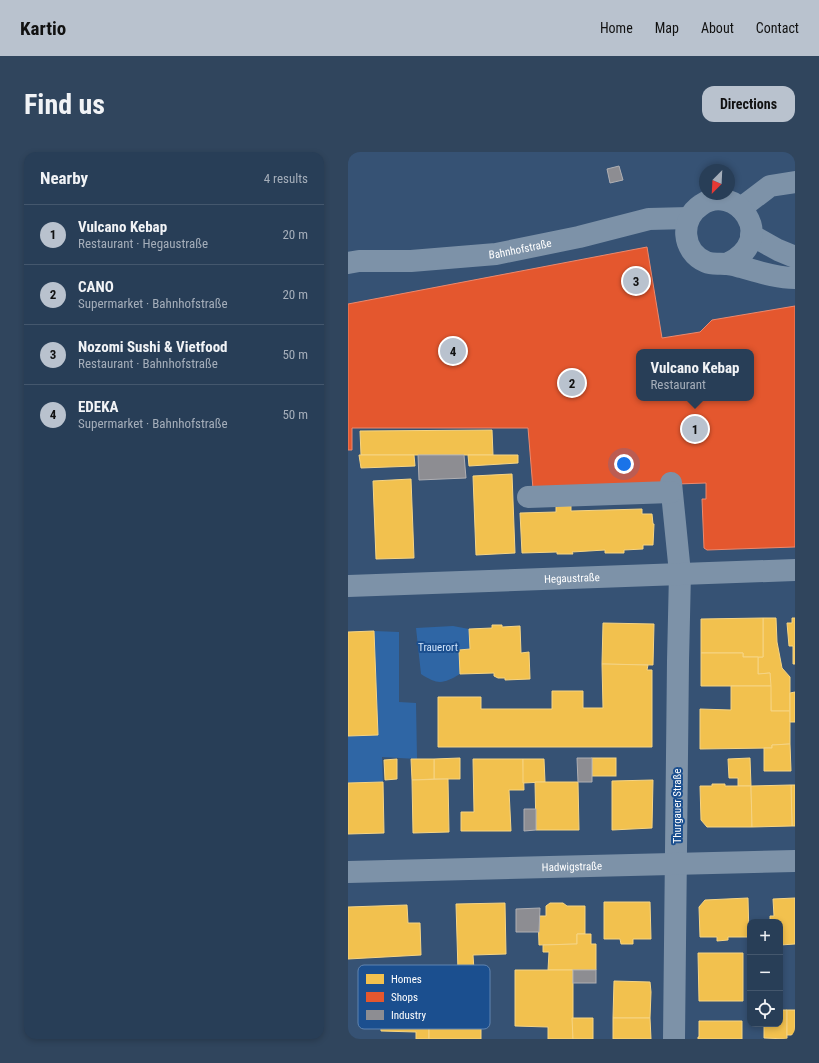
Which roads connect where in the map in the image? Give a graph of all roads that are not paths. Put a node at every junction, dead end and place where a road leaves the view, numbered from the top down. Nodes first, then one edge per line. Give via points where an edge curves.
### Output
1 (795, 182) edge
2 (741, 208) junction
3 (689, 218) junction
4 (751, 235) junction
5 (795, 257) edge
6 (348, 263) edge
7 (727, 264) junction
8 (795, 278) edge
9 (528, 497) dead end
10 (795, 570) edge
11 (680, 573) junction
12 (348, 586) edge
13 (795, 861) edge
14 (677, 864) junction
15 (348, 872) edge
16 (674, 1039) edge

1 - 2 street via 770,186
2 - 3 street via 723,199 712,200 703,203
2 - 4 street via 751,226
3 - 6 street, Bahnhofstraße via 648,219 579,237 496,254
3 - 7 street via 686,228 690,248 706,262
4 - 5 street
4 - 7 street via 744,253
7 - 8 street via 784,278
9 - 11 street, Thurgauer Straße via 671,488
10 - 11 street, Hegaustraße
11 - 12 street, Hegaustraße
11 - 14 street, Thurgauer Straße
13 - 14 street, Hadwigstraße
14 - 15 street, Hadwigstraße
14 - 16 street, Thurgauer Straße

